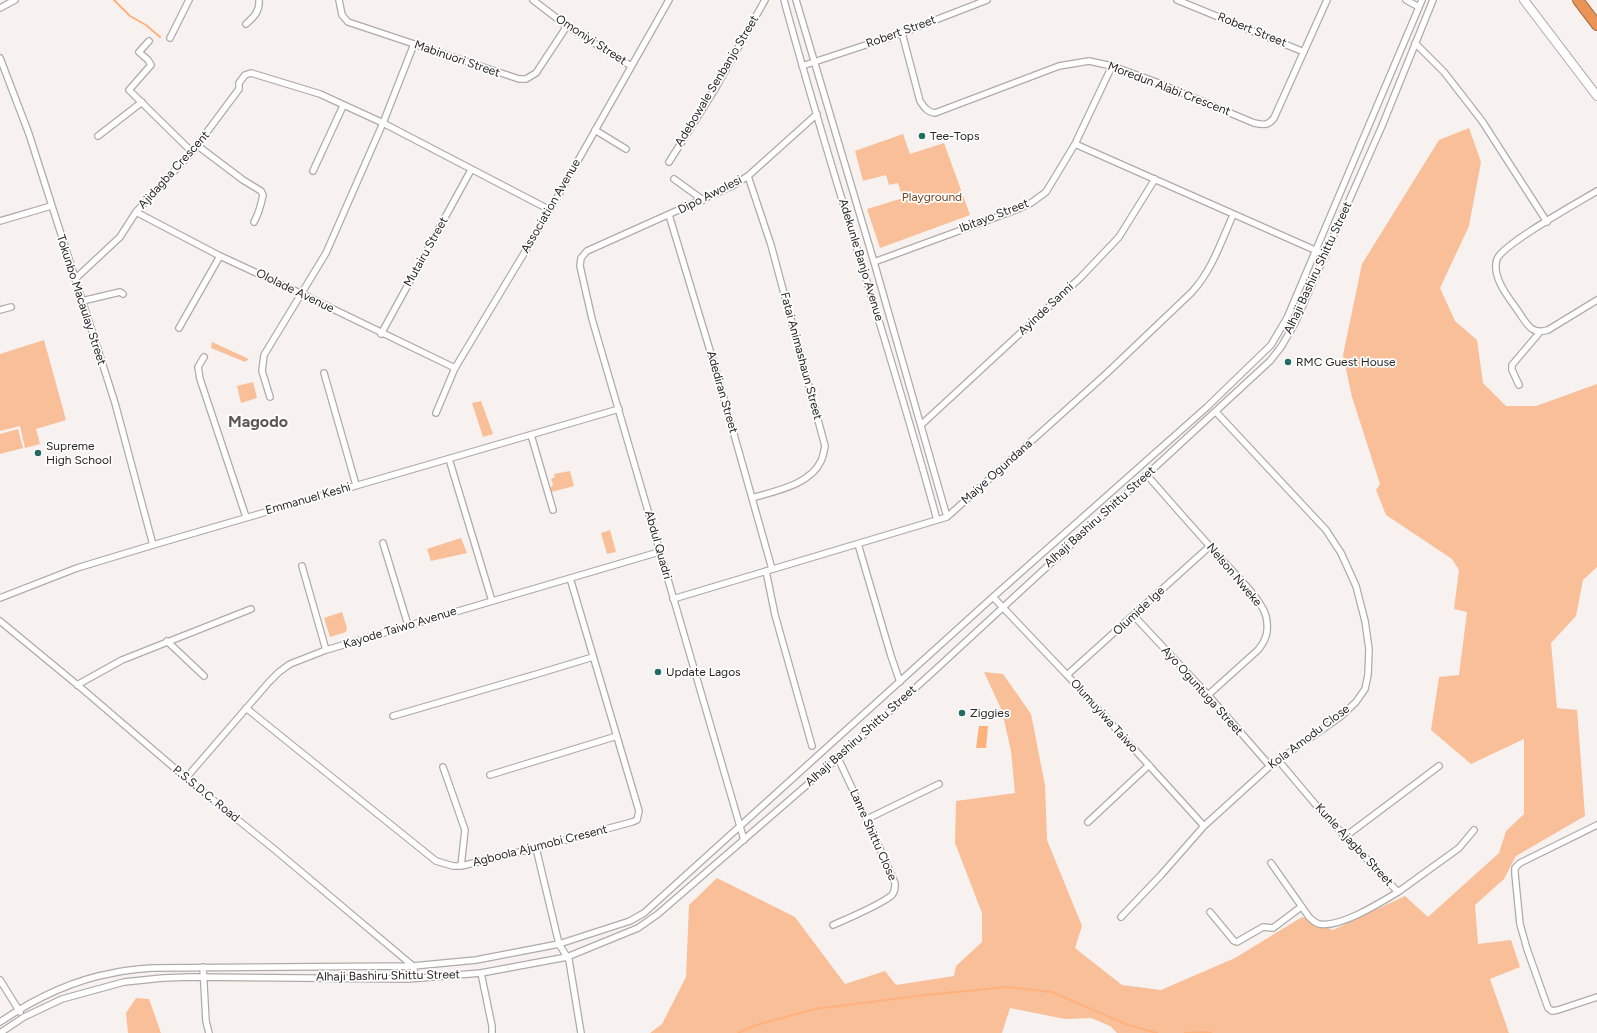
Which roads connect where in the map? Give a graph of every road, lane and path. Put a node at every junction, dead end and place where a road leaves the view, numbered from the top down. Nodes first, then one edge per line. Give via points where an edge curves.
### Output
1 (15, 0) edge
2 (189, 0) edge
3 (259, 0) edge
4 (339, 0) edge
5 (533, 0) edge
6 (669, 0) edge
7 (765, 0) edge
8 (784, 0) edge
9 (796, 0) edge
10 (987, 0) edge
11 (1177, 0) edge
12 (1327, 0) edge
13 (1406, 0) edge
14 (1422, 0) edge
15 (1433, 0) edge
16 (1524, 0) edge
17 (1578, 0) edge
18 (1420, 7) junction
19 (0, 8) edge
20 (246, 24) dead end
21 (1597, 25) edge
22 (567, 26) junction
23 (902, 33) junction
24 (170, 38) dead end
25 (149, 41) dead end
26 (1415, 43) junction
27 (414, 44) junction
28 (1304, 52) junction
29 (0, 58) edge
30 (815, 62) junction
31 (631, 66) junction
32 (802, 66) junction
33 (1112, 66) junction
34 (1597, 96) edge
35 (142, 102) junction
36 (343, 106) junction
37 (817, 114) junction
38 (383, 123) junction
39 (595, 130) junction
40 (98, 136) dead end
41 (1075, 144) junction
42 (198, 146) junction
43 (626, 148) dead end
44 (192, 152) junction
45 (669, 162) dead end
46 (471, 170) junction
47 (313, 171) dead end
48 (748, 176) junction
49 (674, 179) dead end
50 (1155, 179) junction
51 (1597, 191) edge
52 (703, 200) junction
53 (51, 206) junction
54 (550, 210) junction
55 (136, 212) junction
56 (669, 215) junction
57 (1233, 215) junction
58 (0, 220) edge
59 (254, 222) dead end
60 (1546, 222) junction
61 (1316, 250) junction
62 (587, 251) joint
63 (1326, 255) junction
64 (220, 256) junction
65 (874, 262) junction
66 (75, 279) junction
67 (123, 294) dead end
68 (302, 294) junction
69 (1597, 300) edge
70 (82, 301) junction
71 (11, 307) dead end
72 (0, 310) edge
73 (178, 328) dead end
74 (1540, 332) junction
75 (381, 334) junction
76 (204, 357) dead end
77 (455, 368) junction
78 (324, 373) dead end
79 (1519, 385) dead end
80 (270, 397) dead end
81 (619, 409) junction
82 (1216, 412) junction
83 (436, 413) dead end
84 (921, 425) junction
85 (531, 435) junction
86 (449, 459) junction
87 (1147, 475) junction
88 (356, 485) junction
89 (752, 498) junction
90 (553, 510) dead end
91 (246, 517) junction
92 (947, 517) junction
93 (937, 520) junction
94 (383, 543) dead end
95 (858, 544) junction
96 (153, 545) junction
97 (1210, 546) junction
98 (659, 552) junction
99 (302, 566) dead end
100 (772, 569) junction
101 (766, 571) junction
102 (570, 578) junction
103 (993, 597) junction
104 (0, 598) edge
105 (673, 599) junction
106 (492, 601) junction
107 (1002, 607) junction
108 (251, 609) dead end
109 (1134, 616) junction
110 (0, 621) edge
111 (408, 625) junction
112 (167, 641) junction
113 (326, 650) junction
114 (593, 657) junction
115 (204, 676) dead end
116 (1067, 676) junction
117 (900, 682) junction
118 (78, 685) junction
119 (1208, 695) junction
120 (246, 708) junction
121 (393, 716) dead end
122 (617, 736) junction
123 (812, 746) dead end
124 (838, 758) junction
125 (1278, 760) junction
126 (1149, 765) junction
127 (1270, 766) junction
128 (1439, 766) dead end
129 (443, 767) dead end
130 (490, 775) dead end
131 (186, 778) junction
132 (938, 784) dead end
133 (867, 819) junction
134 (1088, 822) dead end
135 (1597, 825) edge
136 (1204, 826) junction
137 (739, 827) junction
138 (1474, 830) dead end
139 (1346, 836) junction
140 (744, 840) junction
141 (536, 848) junction
142 (1271, 864) dead end
143 (461, 866) junction
144 (1398, 892) junction
145 (1302, 907) junction
146 (1210, 912) dead end
147 (1121, 917) dead end
148 (833, 925) dead end
149 (559, 944) junction
150 (567, 957) junction
151 (413, 966) junction
152 (203, 967) junction
153 (481, 974) junction
154 (204, 977) junction
155 (416, 978) junction
156 (0, 980) edge
157 (1597, 997) edge
158 (18, 1010) junction
159 (24, 1017) junction
160 (0, 1022) edge
161 (0, 1033) edge
162 (209, 1033) edge
163 (492, 1033) edge
164 (581, 1033) edge

1 - 19 street
2 - 24 street
3 - 20 street via 257,12
4 - 27 street, Mabinuori Street via 342,15 348,22
5 - 22 street, Omoniyi Street
6 - 31 street, Association Avenue
7 - 45 street, Adebowale Senbanjo Street
8 - 32 street, Adekunle Banjo Avenue
9 - 30 street, Adekunle Banjo Avenue
10 - 23 street, Robert Street
11 - 28 street, Robert Street
12 - 28 street, Moredun Alabi Crescent
13 - 18 street
14 - 18 street, Alhaji Bashiru Shittu Street
15 - 26 street, Alhaji Bashiru Shittu Street
16 - 34 street
17 - 21 highway
18 - 61 street, Alhaji Bashiru Shittu Street
22 - 27 street, Mabinuori Street via 536,73 526,79 519,79
22 - 31 street, Omoniyi Street
23 - 30 street, Robert Street
23 - 33 street, Moredun Alabi Crescent via 920,100 924,107 935,113 1059,66 1089,61
25 - 35 street via 139,52 151,65 129,90
26 - 60 street via 1444,72 1482,121
26 - 63 street, Alhaji Bashiru Shittu Street
27 - 38 street
28 - 33 street, Moredun Alabi Crescent via 1274,118 1270,123 1263,125
29 - 53 street, Tokunbo Macaulay Street via 29,134
30 - 32 street, Robert Street
30 - 65 street, Adekunle Banjo Avenue
31 - 39 street, Association Avenue
32 - 37 street, Adekunle Banjo Avenue
33 - 41 street, Ibitayo Street
35 - 40 street
35 - 44 street
36 - 38 street
36 - 42 street, Ajidagba Crescent via 320,94 251,73 245,75 239,83 240,89
36 - 47 street
37 - 48 street, Dipo Awolesi
37 - 93 street, Adekunle Banjo Avenue via 912,428
38 - 46 street
38 - 68 street via 326,253
39 - 43 street
39 - 54 street, Association Avenue
41 - 50 street
41 - 65 street, Ibitayo Street via 1046,192 1031,203
42 - 44 street, Ajidagba Crescent
42 - 59 street via 242,180 261,191 263,195 259,204 260,210
44 - 55 street, Ajidagba Crescent
46 - 54 street
46 - 75 street, Mutairu Street
48 - 52 street, Dipo Awolesi
48 - 89 street, Fatai Animashaun Street via 771,245 825,446 821,461 814,472 800,482
49 - 52 street
50 - 57 street
50 - 84 street, Ayinde Sanni via 1119,237
51 - 60 street
52 - 56 street, Dipo Awolesi
53 - 58 street
53 - 66 street, Tokunbo Macaulay Street
54 - 77 street, Association Avenue
55 - 64 street, Ololade Avenue
55 - 66 street, Ajidagba Crescent via 120,237
56 - 62 street, Dipo Awolesi
56 - 89 street, Adediran Street
57 - 61 street
57 - 92 street, Maiye Ogundana via 1211,265 1192,292 1107,373
60 - 74 street via 1510,244 1497,260 1497,273 1502,287 1530,328
61 - 63 street
61 - 103 street, Alhaji Bashiru Shittu Street via 1287,318 1270,345 1201,412
62 - 81 street, Abdul Quadri via 581,258 580,266 592,319
63 - 82 street, Alhaji Bashiru Shittu Street via 1296,323 1281,347 1270,361
64 - 68 street, Ololade Avenue
64 - 73 street
65 - 84 street, Adekunle Banjo Avenue
66 - 70 street, Tokunbo Macaulay Street
67 - 70 street via 120,292
68 - 75 street, Ololade Avenue
68 - 80 street via 264,355 262,371
69 - 74 street via 1548,330
70 - 96 street, Tokunbo Macaulay Street via 115,403
71 - 72 street
74 - 79 street via 1512,364
75 - 77 street, Ololade Avenue
76 - 91 street via 198,367 200,379
77 - 83 street, Association Avenue
78 - 88 street
81 - 85 street, Emmanuel Keshi
81 - 98 street, Abdul Quadri
82 - 87 street, Alhaji Bashiru Shittu Street
82 - 125 street, Kola Amodu Close via 1326,530 1341,553 1356,586 1365,621 1369,649 1365,690 1340,717
84 - 92 street, Adekunle Banjo Avenue
85 - 86 street, Emmanuel Keshi
85 - 90 street
86 - 88 street, Emmanuel Keshi
86 - 106 street
87 - 97 street, Nelson Nweke
87 - 107 street, Alhaji Bashiru Shittu Street
88 - 91 street, Emmanuel Keshi
89 - 100 street, Adediran Street
91 - 96 street, Emmanuel Keshi
92 - 93 street, Maiye Ogundana
93 - 95 street, Maiye Ogundana
94 - 111 street
95 - 100 street, Maiye Ogundana
95 - 117 street
96 - 104 street, Emmanuel Keshi via 77,568
97 - 109 street, Olumide Ige
97 - 119 street, Nelson Nweke via 1261,606 1266,616 1268,633 1258,650
98 - 102 street, Kayode Taiwo Avenue
98 - 105 street, Abdul Quadri
99 - 113 street
100 - 101 street, Maiye Ogundana
101 - 105 street, Maiye Ogundana
101 - 123 street via 775,615
102 - 106 street, Kayode Taiwo Avenue
102 - 114 street, Agboola Ajumobi Cresent
103 - 107 street, Olumuyiwa Taiwo
103 - 117 street, Alhaji Bashiru Shittu Street
105 - 137 street, Abdul Quadri
106 - 111 street, Kayode Taiwo Avenue
107 - 116 street, Olumuyiwa Taiwo
107 - 124 street, Alhaji Bashiru Shittu Street
108 - 112 street
109 - 116 street, Olumide Ige
109 - 119 street, Ayo Oguntuga Street
110 - 118 street, P.S.S.D.C. Road
111 - 113 street, Kayode Taiwo Avenue
112 - 115 street
112 - 118 street via 122,660
113 - 120 street, Kayode Taiwo Avenue via 290,664 279,672
114 - 121 street
114 - 122 street, Agboola Ajumobi Cresent
116 - 126 street, Olumuyiwa Taiwo
117 - 137 street, Alhaji Bashiru Shittu Street
118 - 131 street, P.S.S.D.C. Road
119 - 127 street, Ayo Oguntuga Street
120 - 131 street, Kayode Taiwo Avenue
120 - 143 street, Agboola Ajumobi Cresent via 436,861
122 - 130 street
122 - 141 street, Agboola Ajumobi Cresent via 639,811 637,820
124 - 133 street, Lanre Shittu Close
124 - 140 street, Alhaji Bashiru Shittu Street
125 - 127 street, Kola Amodu Close
125 - 139 street, Kunle Ajagbe Street
126 - 134 street
126 - 136 street, Olumuyiwa Taiwo
127 - 136 street, Kola Amodu Close
128 - 139 street
129 - 143 street via 464,823
131 - 151 street, P.S.S.D.C. Road
132 - 133 street
133 - 148 street, Lanre Shittu Close via 895,888 891,896
135 - 157 street via 1520,863 1515,874 1520,924 1548,1008 1552,1011 1558,1010
136 - 147 street, Kola Amodu Close
137 - 140 street, Abdul Quadri
137 - 149 street, Alhaji Bashiru Shittu Street via 644,912 630,921
138 - 144 street, Kunle Ajagbe Street via 1459,848
139 - 144 street, Kunle Ajagbe Street
140 - 150 street, Alhaji Bashiru Shittu Street via 658,914 638,928
141 - 143 street, Agboola Ajumobi Cresent
141 - 149 street
142 - 145 street
144 - 145 street via 1348,919 1328,924 1317,924
145 - 146 street via 1273,928 1263,927 1237,942
149 - 150 street
149 - 151 street, Alhaji Bashiru Shittu Street via 476,960
150 - 153 street, Alhaji Bashiru Shittu Street
150 - 164 street
151 - 152 street, Alhaji Bashiru Shittu Street
151 - 155 street
152 - 154 street
152 - 158 street, Alhaji Bashiru Shittu Street via 153,968 113,973 62,988
153 - 155 street, Alhaji Bashiru Shittu Street
153 - 163 street
154 - 155 street, Alhaji Bashiru Shittu Street
154 - 159 street, Alhaji Bashiru Shittu Street via 124,982 62,999
154 - 162 street
156 - 158 street
158 - 159 street
158 - 160 street, Alhaji Bashiru Shittu Street
159 - 161 street, Alhaji Bashiru Shittu Street

